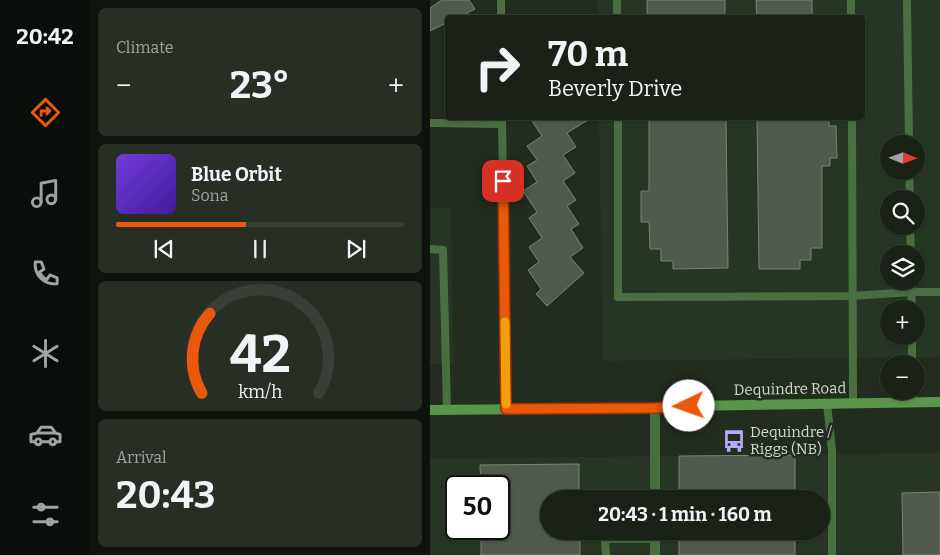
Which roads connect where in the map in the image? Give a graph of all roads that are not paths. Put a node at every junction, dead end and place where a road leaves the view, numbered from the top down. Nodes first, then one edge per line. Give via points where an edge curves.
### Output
1 (501, 0) edge
2 (617, 0) edge
3 (851, 0) edge
4 (907, 0) edge
5 (501, 15) edge
6 (617, 15) edge
7 (852, 15) edge
8 (618, 120) edge
9 (852, 120) edge
10 (502, 121) edge
11 (430, 123) edge
12 (909, 135) edge
13 (430, 250) edge
14 (911, 292) junction
15 (940, 292) edge
16 (852, 296) junction
17 (911, 300) edge
18 (913, 402) joint
19 (940, 402) edge
20 (853, 403) junction
21 (827, 404) junction
22 (655, 408) junction
23 (506, 409) junction
24 (430, 410) edge
25 (447, 410) junction
26 (655, 490) edge
27 (605, 540) edge
28 (655, 540) edge
29 (606, 555) edge
30 (655, 555) edge
31 (832, 555) edge

1 - 5 lane
2 - 6 lane
3 - 7 lane
4 - 12 lane
8 - 16 lane via 618,297
9 - 16 lane
10 - 11 lane
10 - 23 lane
13 - 25 lane via 443,250
14 - 15 lane
14 - 16 lane
14 - 17 lane
16 - 20 lane
18 - 19 main road, Dequindre Road
18 - 20 main road, Dequindre Road
20 - 21 main road, Dequindre Road
21 - 22 main road, Dequindre Road
21 - 31 lane via 832,450
22 - 23 main road, Dequindre Road
22 - 26 street
23 - 25 main road, Dequindre Road
24 - 25 main road, Dequindre Road
27 - 29 lane
28 - 30 street

